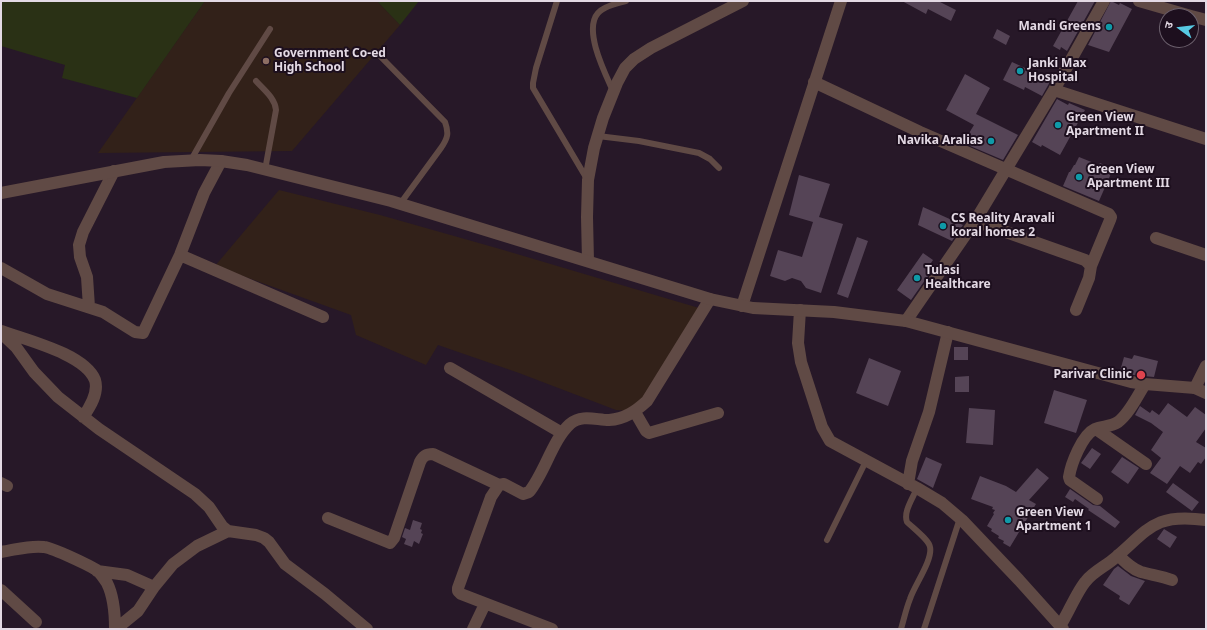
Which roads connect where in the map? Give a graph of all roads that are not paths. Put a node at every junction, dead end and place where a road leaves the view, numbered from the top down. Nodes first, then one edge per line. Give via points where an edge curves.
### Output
1 (557, 1) edge
2 (626, 1) edge
3 (743, 1) edge
4 (841, 1) edge
5 (1104, 1) edge
6 (1139, 1) edge
7 (1163, 8) edge
8 (270, 29) dead end
9 (379, 55) dead end
10 (256, 81) dead end
11 (814, 82) junction
12 (1054, 90) junction
13 (613, 93) junction
14 (598, 136) junction
15 (1206, 139) edge
16 (191, 160) junction
17 (221, 161) junction
18 (720, 168) dead end
19 (114, 170) junction
20 (265, 170) junction
21 (1007, 170) junction
22 (588, 180) junction
23 (1, 193) edge
24 (400, 204) junction
25 (976, 221) junction
26 (1156, 238) dead end
27 (180, 255) junction
28 (1206, 255) edge
29 (588, 261) junction
30 (1091, 266) junction
31 (1, 268) edge
32 (710, 299) junction
33 (742, 306) junction
34 (89, 307) junction
35 (800, 310) junction
36 (1076, 310) dead end
37 (323, 317) dead end
38 (906, 321) junction
39 (1, 332) edge
40 (948, 332) junction
41 (1206, 366) edge
42 (450, 368) dead end
43 (1145, 384) junction
44 (1200, 390) edge
45 (635, 412) junction
46 (718, 413) dead end
47 (83, 417) junction
48 (1096, 429) junction
49 (562, 433) junction
50 (866, 461) junction
51 (1146, 464) dead end
52 (499, 485) junction
53 (912, 486) junction
54 (1097, 499) dead end
55 (1204, 516) edge
56 (328, 518) dead end
57 (960, 518) junction
58 (228, 531) junction
59 (827, 540) dead end
60 (1, 552) edge
61 (1118, 555) junction
62 (97, 571) junction
63 (1172, 580) dead end
64 (154, 587) junction
65 (1, 590) edge
66 (485, 604) junction
67 (36, 622) dead end
68 (1062, 628) edge
69 (116, 629) edge
70 (366, 629) edge
71 (473, 629) edge
72 (552, 629) edge
73 (901, 629) edge
74 (924, 629) edge

1 - 22 lane via 532,83
2 - 13 lane via 606,7 598,12 593,21 592,31 596,47
3 - 13 street via 634,59 625,68
4 - 11 street
5 - 12 street
6 - 7 street
8 - 16 lane
9 - 24 lane via 445,122 448,131 443,144
10 - 20 lane via 276,103
11 - 21 street
11 - 33 street
12 - 15 street
12 - 21 street
13 - 14 street
14 - 18 lane via 699,153
14 - 22 street
16 - 17 street
16 - 19 street
17 - 20 street
17 - 27 street via 204,193
19 - 23 street
19 - 34 street via 79,245 87,278
20 - 24 street
21 - 25 street
21 - 30 street via 1109,214 1110,220
22 - 29 street
24 - 29 street
25 - 30 street via 1085,260
25 - 38 street
26 - 28 street
27 - 34 street via 143,333 135,332 103,312
27 - 37 street
29 - 32 street
30 - 36 street via 1090,278
31 - 34 street via 47,294
32 - 33 street
32 - 45 street via 647,402
33 - 35 street
35 - 38 street
35 - 50 street via 798,343 801,362 822,428 830,441
38 - 40 street
39 - 47 street via 45,384
39 - 47 street via 67,355 88,370 95,381 95,390 92,406
40 - 43 street
40 - 53 street via 929,412 912,461
41 - 44 street
42 - 49 street
43 - 44 street
43 - 48 street via 1118,423
45 - 46 street via 649,433
45 - 49 street via 609,420 579,419
47 - 58 street via 195,494
48 - 51 street
48 - 54 street via 1085,437 1069,477
49 - 52 street via 529,492 523,494 504,484
50 - 53 street
50 - 59 lane
52 - 56 street via 433,454 428,454 423,456 420,462 394,538 390,543
52 - 66 street via 492,497 458,588 461,594
53 - 57 street via 942,503
53 - 73 lane via 906,514 907,522 927,541 930,551 926,567 910,598
55 - 61 street via 1171,518 1159,522
57 - 68 street
57 - 74 lane
58 - 64 street via 197,546 173,564
58 - 70 street via 264,538 285,564
60 - 62 street via 44,547 56,550
61 - 63 street via 1140,572
61 - 68 street via 1086,581
62 - 64 street via 127,574
62 - 69 street via 109,589
64 - 69 street via 138,611
65 - 67 street
66 - 71 street
66 - 72 street

